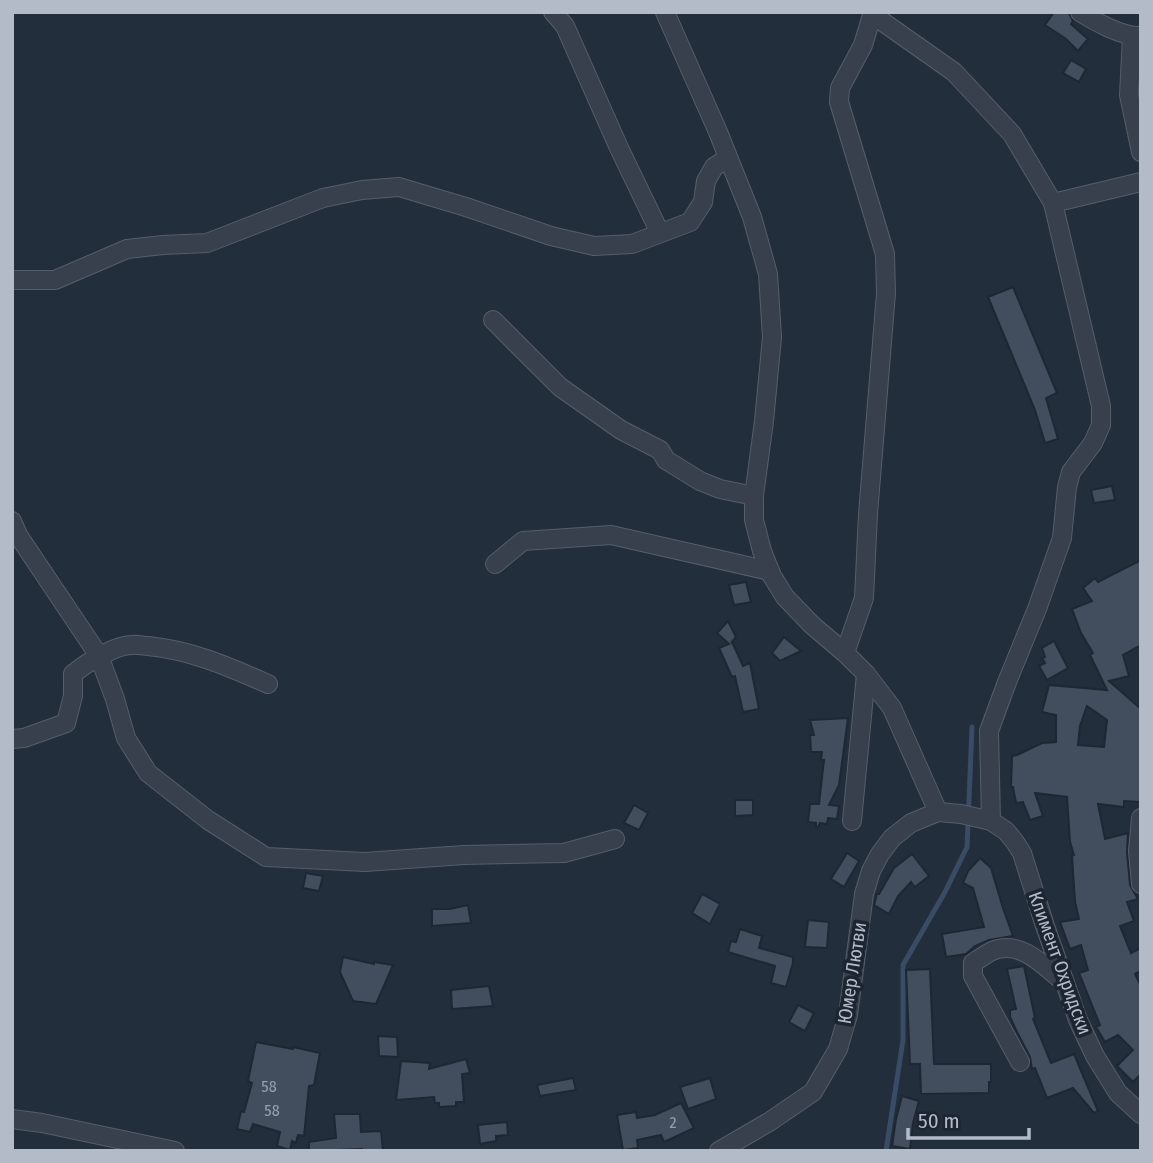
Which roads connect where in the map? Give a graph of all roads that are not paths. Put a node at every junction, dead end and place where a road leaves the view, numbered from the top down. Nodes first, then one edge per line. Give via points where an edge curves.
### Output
1 (553, 12) edge
2 (665, 12) edge
3 (1080, 12) edge
4 (873, 14) edge
5 (1137, 36) edge
6 (1141, 152) edge
7 (728, 158) junction
8 (1141, 182) edge
9 (1054, 203) junction
10 (660, 233) junction
11 (12, 280) edge
12 (493, 320) dead end
13 (754, 496) junction
14 (12, 521) edge
15 (495, 564) dead end
16 (770, 571) junction
17 (845, 653) junction
18 (99, 656) junction
19 (866, 674) junction
20 (268, 684) dead end
21 (12, 739) edge
22 (938, 812) junction
23 (1141, 818) edge
24 (985, 820) junction
25 (852, 821) dead end
26 (615, 839) dead end
27 (1141, 884) edge
28 (1065, 983) junction
29 (1020, 1062) dead end
30 (1141, 1114) edge
31 (12, 1119) edge
32 (175, 1151) edge
33 (719, 1151) edge

1 - 10 street via 565,26
2 - 7 street
3 - 5 street
4 - 9 street via 954,72 1012,134
4 - 17 street via 840,88 839,102 885,254 886,293 864,598
5 - 6 street via 1129,95
7 - 10 street via 714,167 703,202 690,222
7 - 13 street via 762,249 771,304 772,337
8 - 9 street
9 - 24 street via 1101,406 1101,425 1071,472 1062,538 989,732
10 - 11 street via 632,244 593,246 399,187 323,198 207,243 127,249 55,280
12 - 13 street via 560,387 621,430 660,450 666,460 701,481
13 - 16 street via 754,520
14 - 18 street
15 - 16 street via 523,541 611,535
16 - 17 street via 785,597
17 - 19 street
18 - 20 street via 130,644 169,648 217,661
18 - 21 street via 73,674 66,723
18 - 26 street via 126,738 148,773 266,857 365,862 564,853
19 - 22 street via 892,708
19 - 25 street
22 - 24 street, Юмер Лютви
22 - 33 street, Юмер Лютви via 911,822 892,838 871,871 848,1015 838,1049 813,1092
23 - 27 street
24 - 28 street, Климент Охридски via 1006,831 1022,853
28 - 29 street via 1029,953 1012,948 994,951 973,963 973,976
28 - 30 street, Климент Охридски via 1095,1056 1118,1093
31 - 32 street

